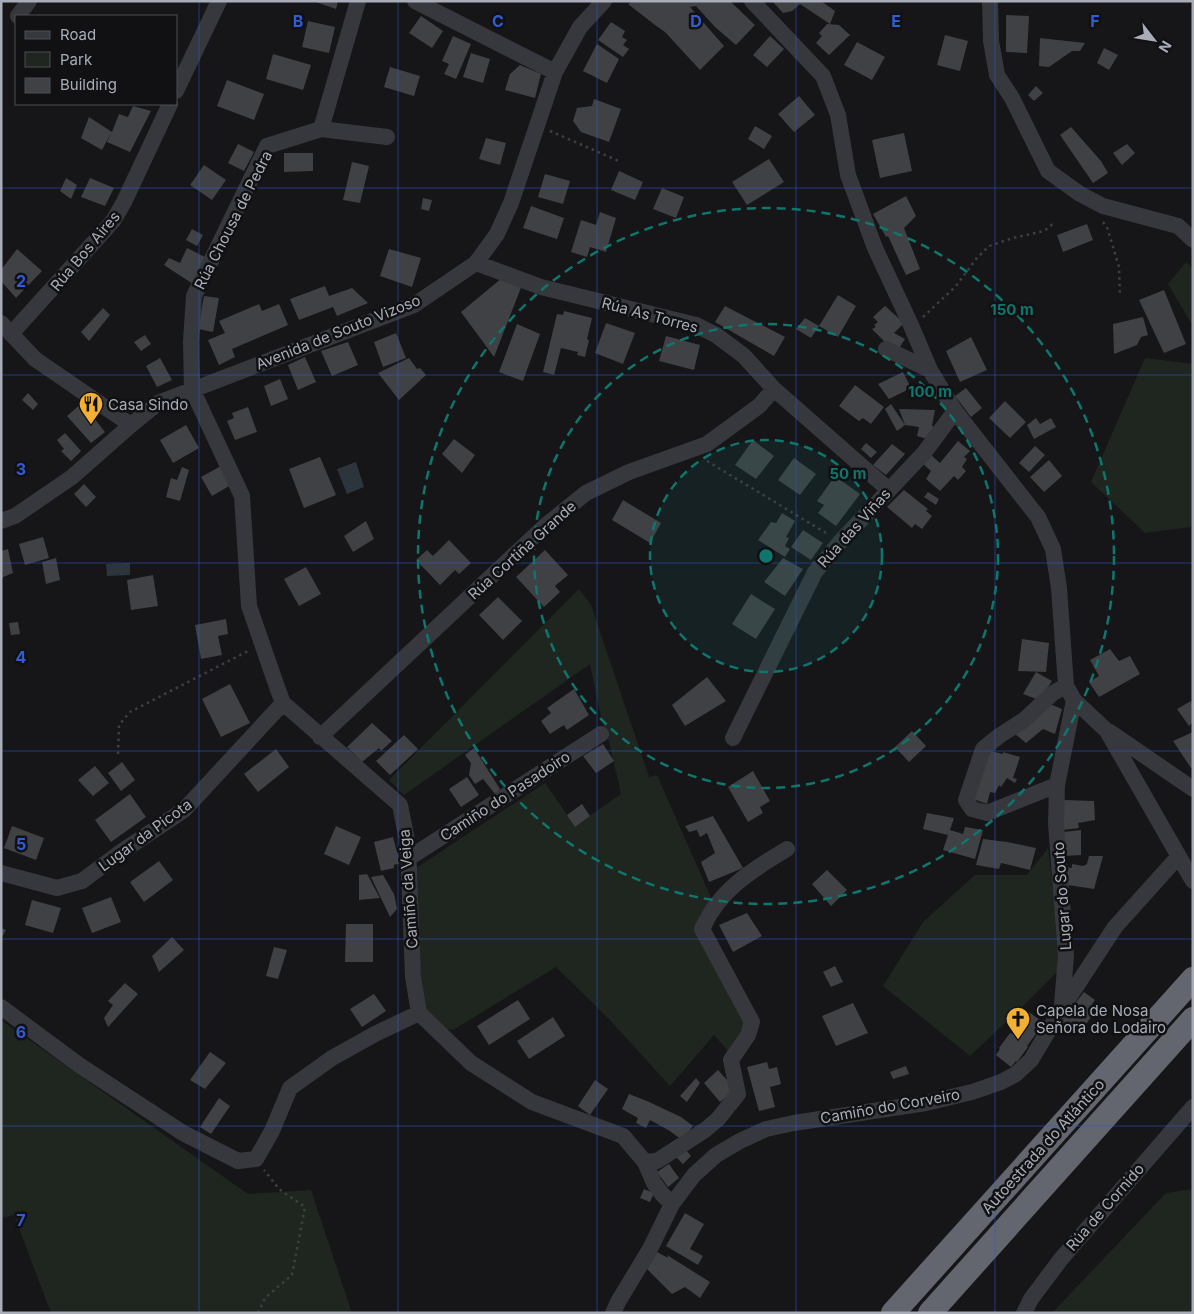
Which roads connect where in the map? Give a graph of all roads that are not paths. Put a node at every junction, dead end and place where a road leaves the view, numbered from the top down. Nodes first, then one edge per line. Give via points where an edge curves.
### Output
1 (29, 1) edge
2 (219, 1) edge
3 (358, 1) edge
4 (415, 1) edge
5 (604, 1) edge
6 (752, 1) edge
7 (990, 1) edge
8 (19, 15) edge
9 (555, 72) junction
10 (178, 87) edge
11 (170, 105) edge
12 (321, 129) junction
13 (387, 137) dead end
14 (1193, 240) edge
15 (476, 263) junction
16 (6, 329) edge
17 (886, 349) dead end
18 (930, 370) junction
19 (774, 389) junction
20 (192, 390) junction
21 (954, 411) junction
22 (131, 425) junction
23 (889, 490) junction
24 (1, 521) edge
25 (1070, 693) junction
26 (283, 703) junction
27 (1107, 731) junction
28 (601, 734) dead end
29 (320, 737) junction
30 (733, 738) dead end
31 (1056, 785) junction
32 (1193, 789) edge
33 (787, 849) dead end
34 (1178, 857) junction
35 (409, 858) junction
36 (1, 873) edge
37 (1193, 881) edge
38 (1193, 979) edge
39 (1, 1007) edge
40 (1062, 1008) junction
41 (420, 1013) junction
42 (1193, 1019) edge
43 (1193, 1106) edge
44 (1114, 1108) junction
45 (645, 1162) junction
46 (672, 1204) junction
47 (965, 1232) junction
48 (613, 1313) edge
49 (887, 1313) edge
50 (893, 1313) edge
51 (930, 1313) edge
52 (939, 1313) edge
53 (1024, 1313) edge

1 - 8 street
2 - 10 street
3 - 12 street
4 - 9 street
5 - 9 street, Avenida de Souto Vizoso via 580,27
6 - 18 street, Lugar do Souto via 823,76 838,115 848,174 875,248
7 - 14 street via 991,41 997,75 1012,98 1048,172 1103,206 1178,226
9 - 15 street, Avenida de Souto Vizoso via 511,203 497,234
11 - 16 street, Rúa Bos Aires via 113,221
12 - 13 street
12 - 20 street, Rúa Chousa de Pedra via 267,146 194,296
15 - 19 street, Rúa As Torres via 541,286 696,325 744,356
15 - 20 street, Avenida de Souto Vizoso via 414,305
16 - 22 street via 35,359
17 - 18 street
18 - 21 street, Lugar do Souto
19 - 23 street, Rúa As Torres
19 - 29 street, Rúa Cortiña Grande via 759,406 707,444 629,472 586,494 545,526
20 - 22 street, Avenida de Souto Vizoso via 158,403
20 - 26 street, Camiño da Veiga via 242,496 249,606
21 - 23 street, Rúa das Viñas via 924,453
21 - 25 street, Lugar do Souto via 1038,517 1053,548
22 - 24 street, Avenida de Souto Vizoso via 72,477 15,516
23 - 30 street, Rúa das Viñas via 815,572
25 - 27 street
25 - 31 street, Lugar do Souto
25 - 31 street via 1054,693 1024,720 983,749 966,800 972,809 987,813
26 - 29 street, Camiño da Veiga
26 - 36 street, Lugar da Picota via 184,810 82,881 57,888
27 - 32 street
27 - 34 street
28 - 35 street, Camiño do Pasadoiro
29 - 35 street, Camiño da Veiga via 400,805
31 - 40 street, Lugar do Souto via 1066,955
33 - 45 street via 751,871 724,895 702,929 752,1022 748,1035 731,1060 738,1094 718,1120 705,1130 658,1161
34 - 37 street
34 - 40 street, Camiño do Corveiro via 1115,927
35 - 41 street, Camiño da Veiga via 413,977
38 - 47 highway, Autoestrada do Atlántico
39 - 41 street via 120,1093 182,1133 238,1161 256,1159 290,1088 332,1058
40 - 46 street, Camiño do Corveiro via 1031,1060 1001,1082 926,1103 766,1129 716,1155 694,1175
41 - 45 street via 471,1063 532,1102 623,1136
42 - 44 highway, Autoestrada do Atlántico
43 - 53 street, Rúa de Cornido via 1061,1258
44 - 51 highway, Autoestrada do Atlántico
44 - 52 highway
45 - 46 street via 654,1183
46 - 48 street, Camiño do Corveiro
47 - 49 highway
47 - 50 highway, Autoestrada do Atlántico

